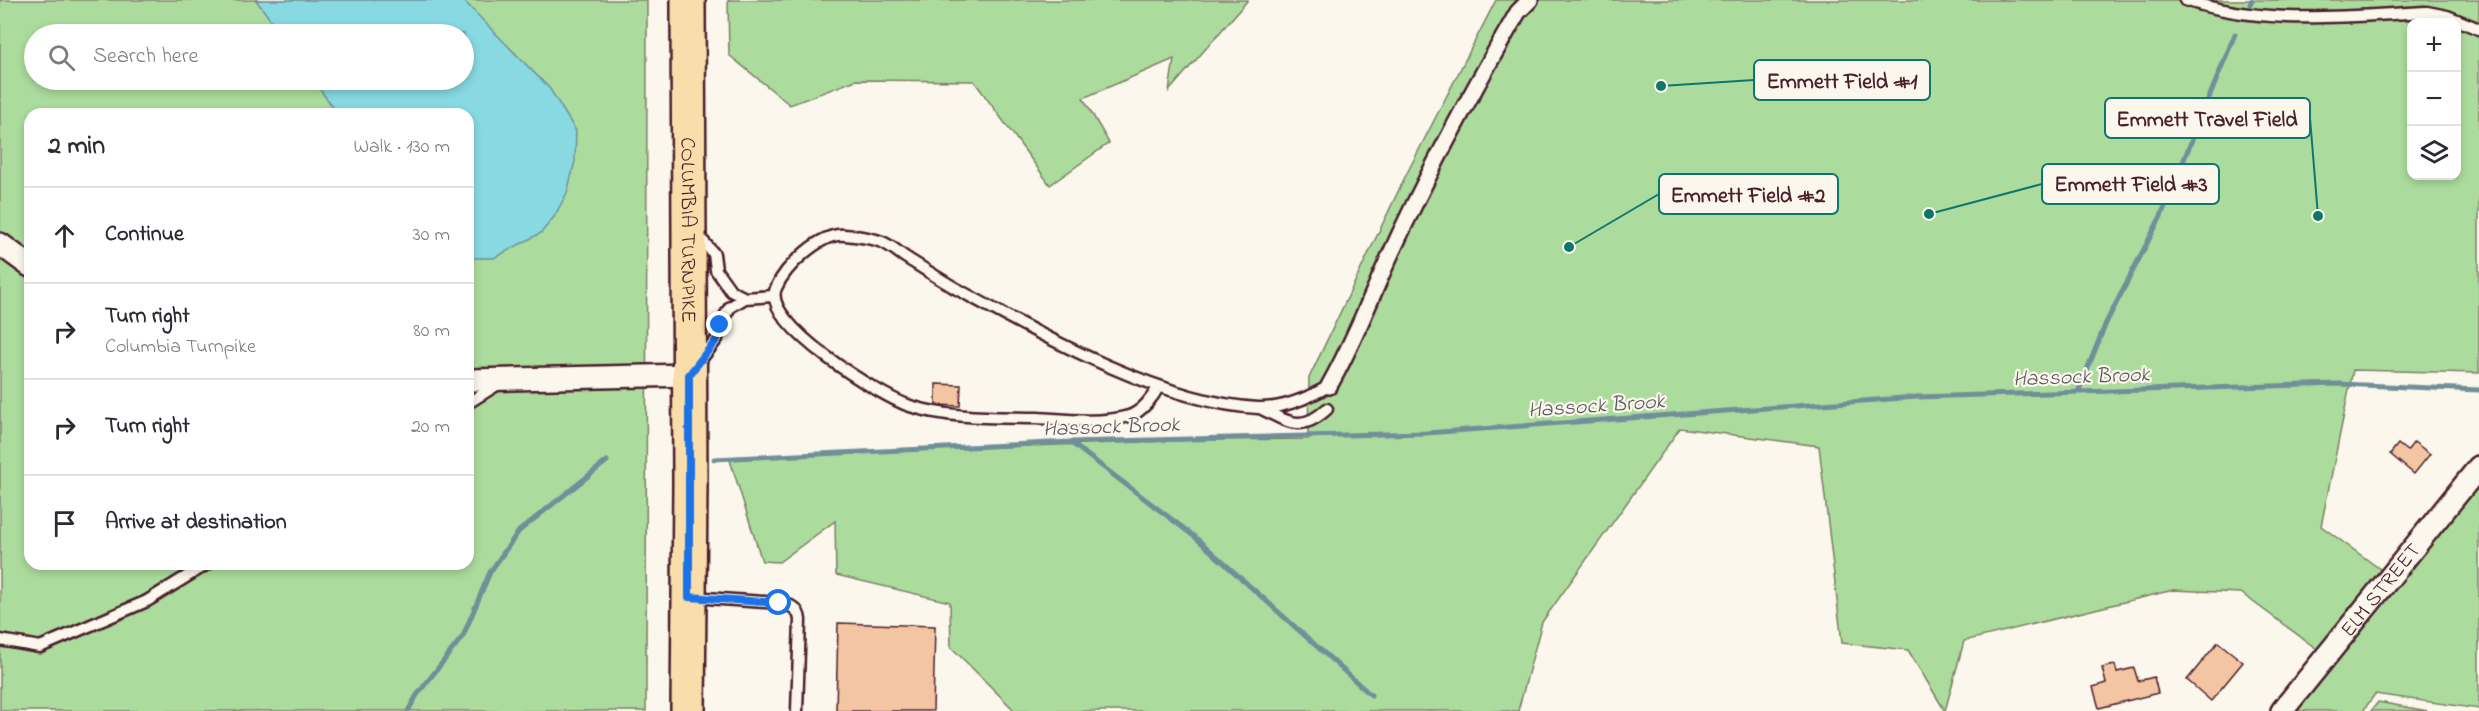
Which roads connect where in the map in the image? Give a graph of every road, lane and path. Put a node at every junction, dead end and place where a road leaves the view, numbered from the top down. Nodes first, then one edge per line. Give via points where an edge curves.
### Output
1 (688, 0) edge
2 (1530, 0) edge
3 (2185, 0) edge
4 (2223, 4) edge
5 (2479, 29) edge
6 (687, 222) junction
7 (0, 244) edge
8 (24, 262) edge
9 (773, 297) junction
10 (745, 298) junction
11 (689, 375) junction
12 (505, 379) junction
13 (474, 380) edge
14 (1159, 386) junction
15 (1329, 386) joint
16 (474, 399) edge
17 (1260, 408) junction
18 (1327, 409) dead end
19 (2479, 467) edge
20 (197, 570) edge
21 (689, 597) junction
22 (0, 640) edge
23 (688, 711) edge
24 (797, 711) edge
25 (2282, 711) edge

1 - 6 main road, COLUMBIA TURNPIKE
2 - 15 street via 1518,12 1468,99
3 - 4 lane
4 - 5 lane via 2283,18 2427,12
6 - 10 lane via 714,254 723,282 730,291
6 - 11 main road, COLUMBIA TURNPIKE
7 - 8 street
9 - 10 lane
9 - 14 lane via 796,331 851,374 895,401 931,412 1090,420 1131,416 1151,400
9 - 14 lane via 784,276 818,241 842,234 882,242 955,287 1059,342
10 - 11 lane via 730,307 717,339
11 - 12 street
11 - 21 main road, COLUMBIA TURNPIKE
12 - 13 street
12 - 16 lane
14 - 17 lane
15 - 17 lane via 1293,403
17 - 18 lane via 1296,424 1309,423
19 - 25 street, ELM STREET
20 - 22 lane via 147,601 40,646
21 - 23 main road, COLUMBIA TURNPIKE
21 - 24 lane via 786,604 796,610 800,620

